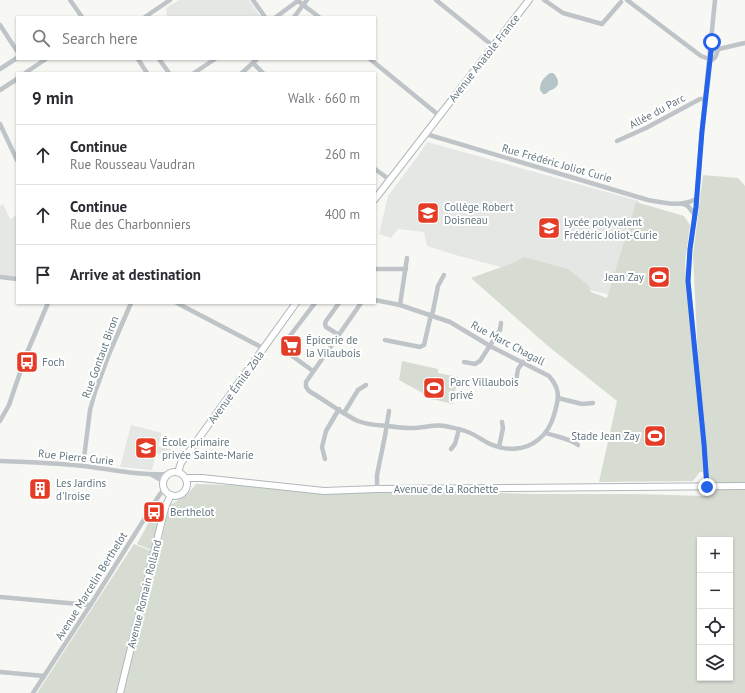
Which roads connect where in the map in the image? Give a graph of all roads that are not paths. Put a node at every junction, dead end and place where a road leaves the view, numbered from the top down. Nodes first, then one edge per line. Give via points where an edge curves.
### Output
1 (70, 0) edge
2 (170, 0) edge
3 (253, 0) edge
4 (299, 0) edge
5 (436, 0) edge
6 (529, 0) edge
7 (544, 0) edge
8 (627, 0) edge
9 (715, 0) edge
10 (621, 1) edge
11 (306, 2) edge
12 (80, 16) edge
13 (146, 16) edge
14 (265, 16) edge
15 (277, 16) edge
16 (295, 16) edge
17 (318, 16) edge
18 (0, 25) edge
19 (745, 43) edge
20 (493, 46) junction
21 (16, 49) edge
22 (718, 49) junction
23 (710, 51) junction
24 (16, 59) edge
25 (45, 60) edge
26 (139, 60) edge
27 (161, 60) edge
28 (214, 60) edge
29 (256, 60) edge
30 (371, 60) edge
31 (710, 60) junction
32 (253, 63) junction
33 (0, 69) edge
34 (28, 72) edge
35 (146, 72) edge
36 (168, 72) edge
37 (196, 72) edge
38 (243, 72) edge
39 (262, 72) edge
40 (16, 79) edge
41 (0, 90) edge
42 (706, 99) junction
43 (439, 117) junction
44 (0, 124) edge
45 (426, 134) junction
46 (617, 142) dead end
47 (16, 158) edge
48 (376, 170) edge
49 (390, 180) junction
50 (376, 198) edge
51 (696, 199) junction
52 (683, 204) junction
53 (695, 215) junction
54 (407, 258) dead end
55 (376, 269) edge
56 (406, 269) junction
57 (444, 275) dead end
58 (0, 277) edge
59 (16, 278) edge
60 (376, 300) edge
61 (48, 304) edge
62 (131, 304) edge
63 (179, 304) edge
64 (295, 304) edge
65 (314, 304) edge
66 (338, 304) edge
67 (360, 304) edge
68 (400, 305) junction
69 (431, 316) junction
70 (501, 323) dead end
71 (339, 335) junction
72 (385, 340) dead end
73 (490, 346) junction
74 (264, 348) junction
75 (464, 362) dead end
76 (523, 362) junction
77 (313, 371) junction
78 (516, 381) dead end
79 (366, 385) dead end
80 (558, 398) junction
81 (593, 403) dead end
82 (339, 409) junction
83 (389, 411) dead end
84 (344, 413) junction
85 (0, 421) edge
86 (502, 422) dead end
87 (387, 426) junction
88 (459, 429) junction
89 (546, 433) junction
90 (578, 445) dead end
91 (499, 447) junction
92 (451, 449) dead end
93 (324, 458) dead end
94 (0, 461) edge
95 (82, 466) junction
96 (178, 472) junction
97 (151, 474) junction
98 (168, 474) junction
99 (186, 479) junction
100 (163, 481) junction
101 (745, 486) edge
102 (707, 487) junction
103 (164, 490) junction
104 (377, 490) junction
105 (171, 495) junction
106 (0, 597) edge
107 (90, 605) junction
108 (0, 672) edge
109 (44, 676) junction
110 (33, 693) edge
111 (120, 693) edge

1 - 12 street
2 - 13 street
3 - 14 street
4 - 11 street
4 - 15 street
5 - 20 street
6 - 20 main road, Avenue Anatole France
7 - 10 street via 563,13 602,24
8 - 31 street via 701,56
9 - 23 street
11 - 16 street
11 - 17 street
18 - 21 street
19 - 22 street
20 - 43 main road, Avenue Anatole France
22 - 23 street
22 - 31 street via 714,59
23 - 31 street
24 - 33 street
25 - 34 street
26 - 35 street
27 - 36 street
28 - 37 street
29 - 32 street
30 - 43 street
31 - 42 street
32 - 38 street
32 - 39 street
40 - 41 street
42 - 46 street, Allée du Parc via 700,99
42 - 51 street
43 - 45 main road
44 - 47 street
45 - 49 main road
45 - 52 street, Rue Frédéric Joliot Curie via 648,200
48 - 49 street
49 - 50 main road
51 - 52 street, Rue Frédéric Joliot Curie
51 - 53 street
52 - 53 street
53 - 102 street via 688,281
54 - 56 street
55 - 56 street
56 - 68 street
57 - 69 street via 438,286
58 - 59 street
60 - 68 street, Rue Marc Chagall
61 - 85 street
62 - 95 street, Rue Gontaut Biron via 95,392
63 - 74 street
64 - 74 main road, Avenue Émile Zola
65 - 77 street via 283,345 284,350
66 - 71 street via 325,324
67 - 71 street
68 - 69 street, Rue Marc Chagall
69 - 72 street via 422,347
69 - 73 street, Rue Marc Chagall via 450,322
70 - 73 street via 500,330
71 - 77 street
73 - 75 street via 477,363
73 - 76 street, Rue Marc Chagall
74 - 96 main road, Avenue Émile Zola via 181,463
76 - 78 street via 518,369
76 - 80 street, Rue Marc Chagall via 549,376 555,383
77 - 82 street via 306,382 307,389
79 - 84 street via 358,390
80 - 81 street via 582,404
80 - 89 street via 554,416
82 - 84 street
82 - 93 street via 326,431 322,447
83 - 87 street
84 - 87 street via 367,424
86 - 91 street
87 - 88 street via 411,429 443,426
87 - 104 street via 377,475
88 - 91 street
88 - 92 street
89 - 90 street via 572,440
89 - 91 street via 534,443 522,448
94 - 95 street, Rue Pierre Curie
95 - 97 street, Rue Pierre Curie
96 - 98 main road
96 - 99 main road
97 - 98 street, Rue Pierre Curie
97 - 100 street, Rue Pierre Curie
98 - 100 main road
99 - 104 main road, Avenue de la Rochette via 202,478 324,491
99 - 105 main road via 184,492
100 - 103 main road
101 - 102 main road, Avenue de la Rochette
102 - 104 main road, Avenue de la Rochette
103 - 105 main road
103 - 107 street, Avenue Marcelin Berthelot
105 - 111 main road, Avenue Romain Rolland via 161,524
106 - 107 street
107 - 109 street, Avenue Marcelin Berthelot
108 - 109 street
109 - 110 street, Avenue Marcelin Berthelot

